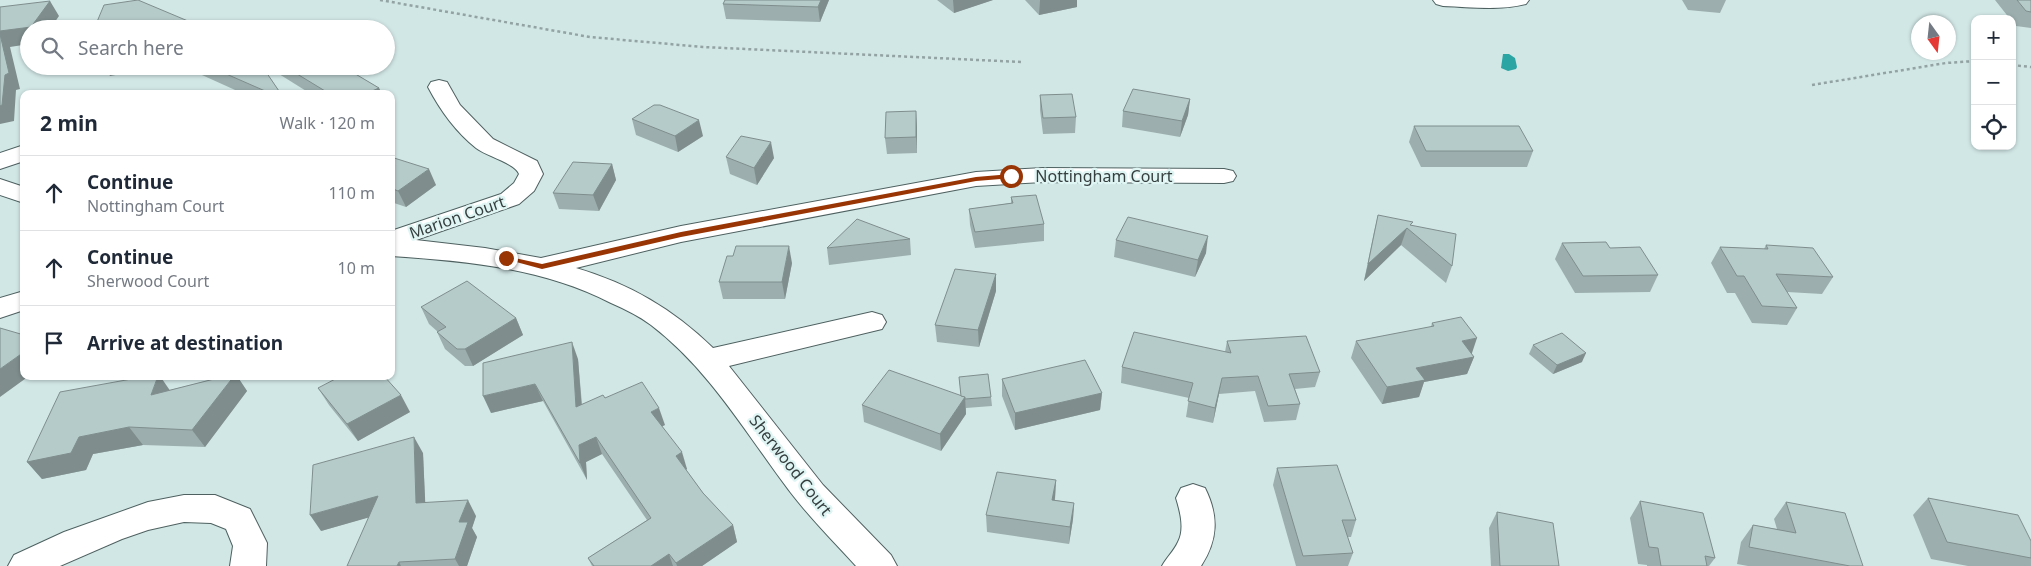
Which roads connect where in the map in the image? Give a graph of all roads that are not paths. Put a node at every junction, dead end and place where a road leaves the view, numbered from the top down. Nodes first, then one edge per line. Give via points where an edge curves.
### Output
1 (1443, 0) edge
2 (1519, 0) edge
3 (439, 87) dead end
4 (20, 154) edge
5 (0, 162) edge
6 (1224, 176) dead end
7 (0, 187) edge
8 (20, 194) edge
9 (395, 240) edge
10 (395, 247) edge
11 (542, 267) junction
12 (20, 301) edge
13 (0, 308) edge
14 (872, 322) dead end
15 (708, 360) junction
16 (1193, 498) dead end
17 (26, 566) edge
18 (248, 566) edge
19 (879, 566) edge
20 (1180, 566) edge

1 - 2 street
3 - 9 street, Marion Court via 450,108 485,144 528,166 532,174 523,190 510,199
4 - 5 street
6 - 11 street, Nottingham Court via 1043,175 976,179 681,234
7 - 8 street
10 - 11 street, Sherwood Court via 506,258
11 - 15 street, Sherwood Court via 587,280 662,318
12 - 13 street
14 - 15 street
15 - 19 street, Sherwood Court via 738,395 803,485
16 - 20 street via 1199,518 1199,539
17 - 18 street via 121,524 175,509 205,508 231,515 244,526 251,544

